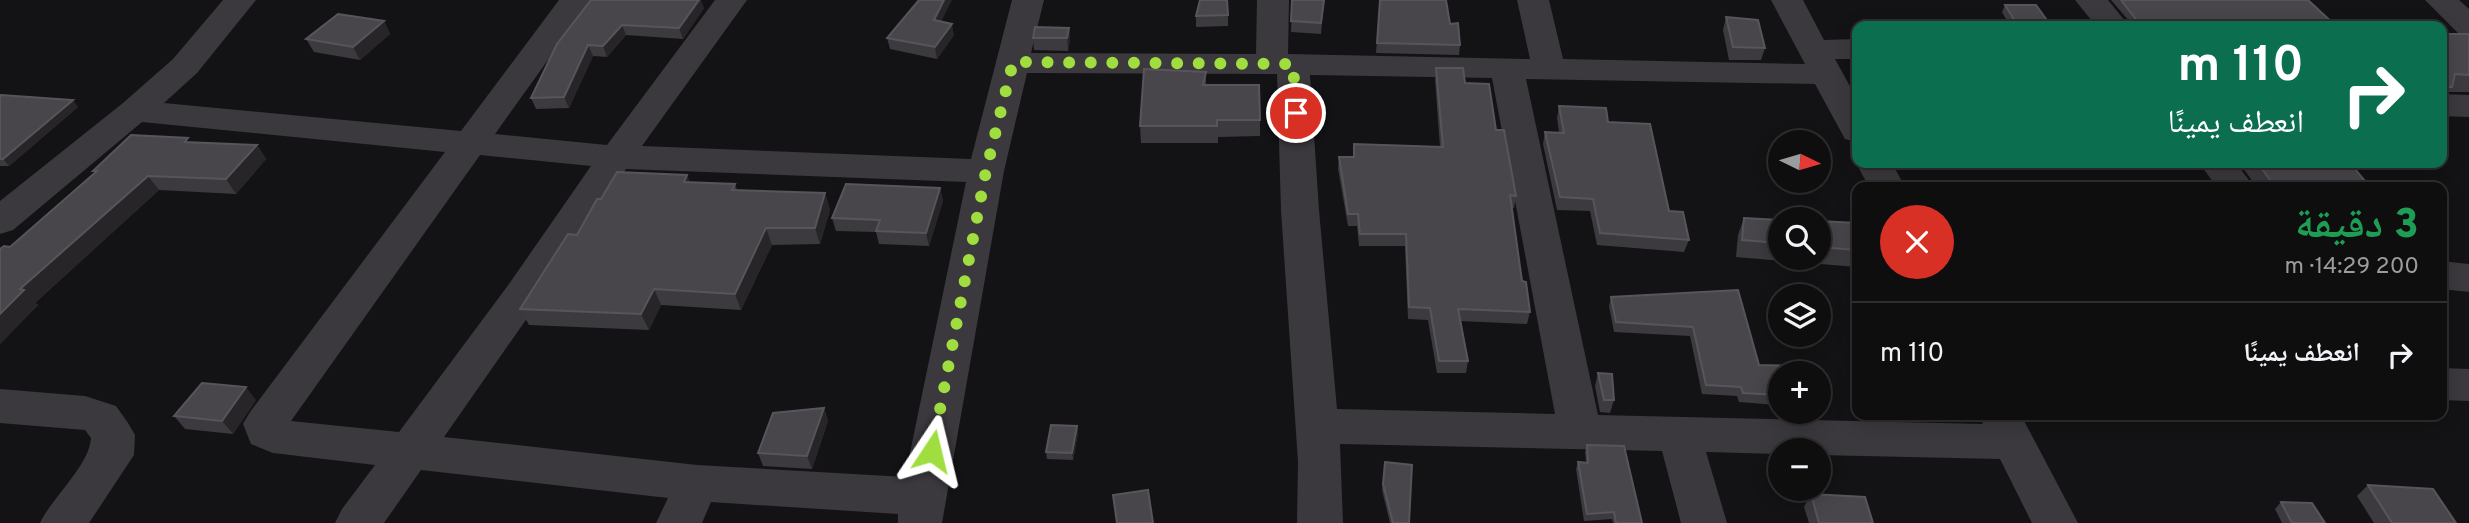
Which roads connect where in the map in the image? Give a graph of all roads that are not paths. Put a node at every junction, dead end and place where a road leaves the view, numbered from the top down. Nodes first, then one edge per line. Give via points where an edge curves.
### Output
1 (240, 0) edge
2 (575, 0) edge
3 (731, 0) edge
4 (1028, 0) edge
5 (1273, 0) edge
6 (1533, 0) edge
7 (1787, 0) edge
8 (2091, 0) edge
9 (2441, 0) edge
10 (2109, 21) edge
11 (2469, 26) edge
12 (1852, 52) edge
13 (1013, 62) junction
14 (1820, 62) junction
15 (1282, 64) junction
16 (1507, 69) junction
17 (1549, 69) junction
18 (2447, 105) edge
19 (2469, 106) edge
20 (135, 111) junction
21 (1852, 122) edge
22 (468, 143) junction
23 (616, 157) junction
24 (986, 171) junction
25 (0, 222) edge
26 (2447, 384) edge
27 (2469, 385) edge
28 (0, 405) edge
29 (1317, 426) junction
30 (2007, 429) edge
31 (1580, 432) junction
32 (1679, 435) junction
33 (411, 452) junction
34 (696, 483) junction
35 (923, 510) edge
36 (63, 523) edge
37 (358, 523) edge
38 (679, 523) edge
39 (1320, 523) edge
40 (1704, 523) edge
41 (2055, 523) edge

1 - 20 street via 204,45
2 - 22 street
3 - 23 street
4 - 13 street
5 - 15 street
6 - 17 street
7 - 14 street
8 - 10 street
9 - 11 street
12 - 14 street
13 - 15 street
13 - 24 street
14 - 17 street
14 - 21 street
15 - 16 street
15 - 29 street via 1300,210
16 - 17 street
16 - 31 street
18 - 19 street
20 - 22 street
20 - 25 street
22 - 23 street
22 - 33 street via 265,424 266,432 273,436
23 - 24 street
23 - 33 street
24 - 35 street
26 - 27 street
28 - 36 street via 85,413 101,418 113,435 112,455
29 - 31 street
29 - 39 street
30 - 32 street
30 - 41 street
31 - 32 street
32 - 40 street
33 - 34 street
33 - 37 street
34 - 35 street
34 - 38 street

